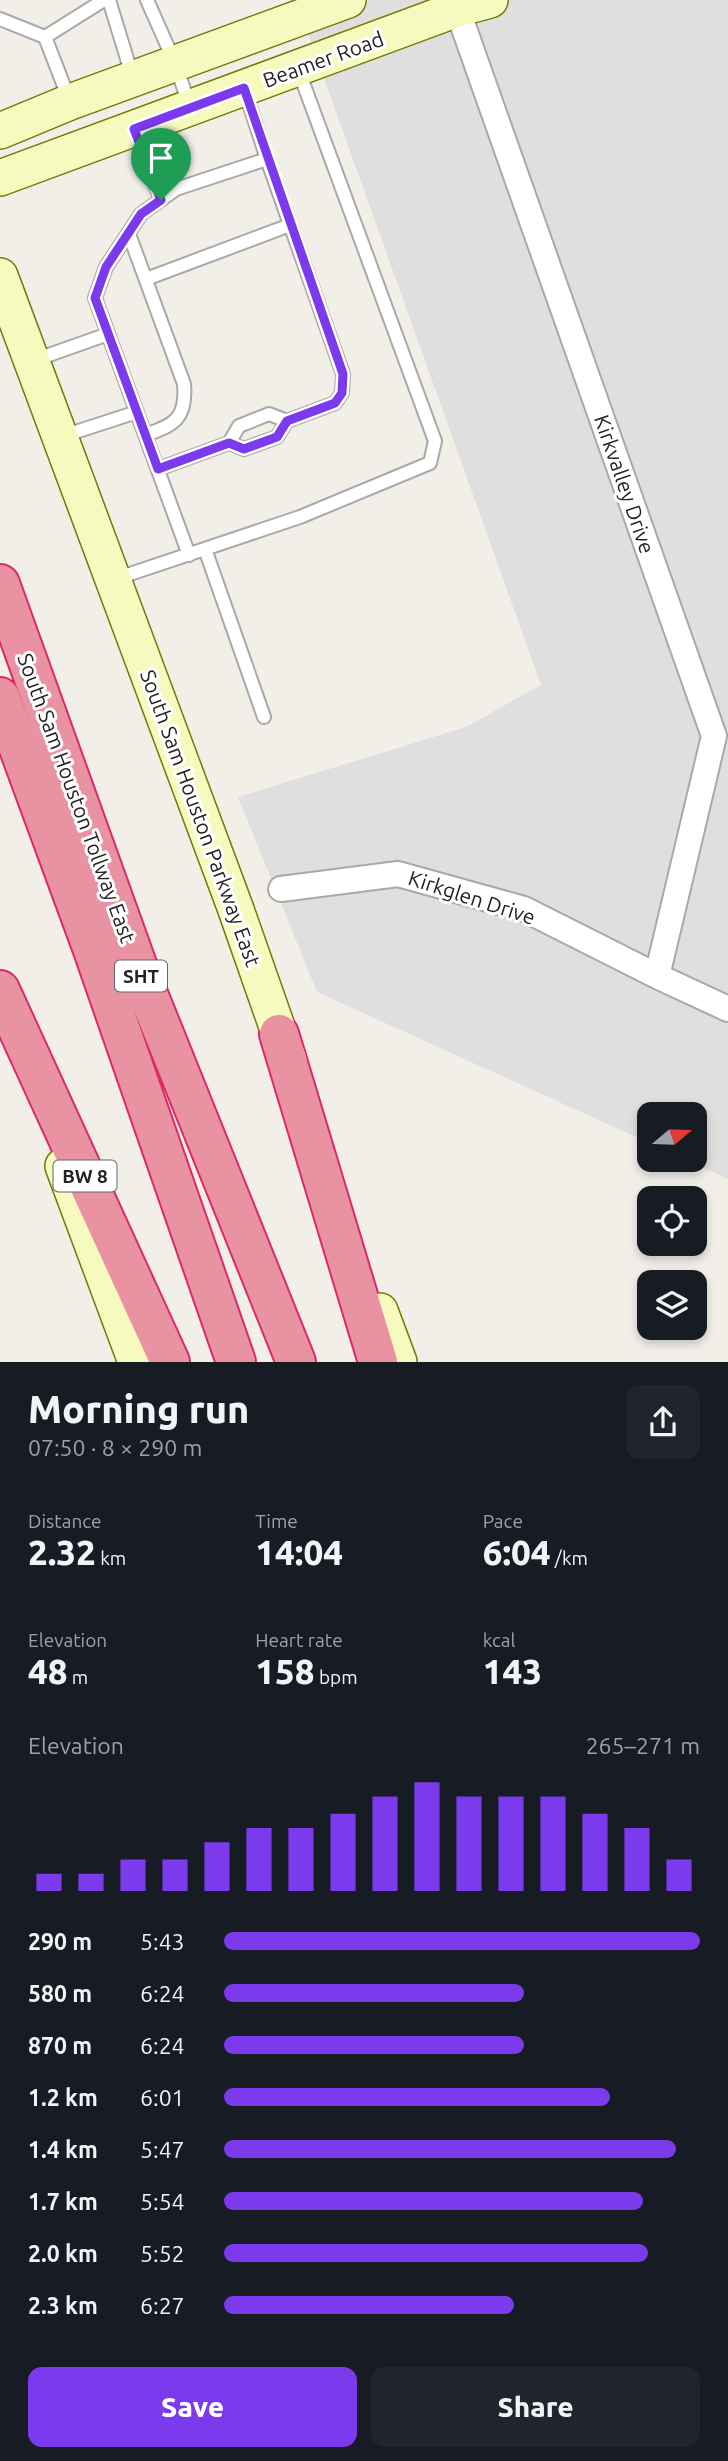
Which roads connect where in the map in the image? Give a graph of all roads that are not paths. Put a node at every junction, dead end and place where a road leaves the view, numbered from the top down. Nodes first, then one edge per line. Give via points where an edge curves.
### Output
1 (104, 0) edge
2 (109, 0) edge
3 (147, 0) edge
4 (348, 0) edge
5 (467, 3) edge
6 (0, 19) edge
7 (45, 37) junction
8 (175, 63) junction
9 (298, 68) junction
10 (133, 79) junction
11 (244, 88) junction
12 (70, 102) junction
13 (191, 108) junction
14 (134, 129) junction
15 (0, 131) edge
16 (267, 159) junction
17 (0, 178) edge
18 (161, 200) junction
19 (290, 225) junction
20 (129, 234) junction
21 (0, 276) edge
22 (146, 279) junction
23 (8, 310) edge
24 (108, 334) junction
25 (32, 361) junction
26 (137, 412) junction
27 (287, 421) junction
28 (145, 435) junction
29 (60, 437) junction
30 (229, 443) junction
31 (158, 469) junction
32 (205, 549) junction
33 (189, 555) junction
34 (113, 580) junction
35 (0, 584) edge
36 (0, 697) edge
37 (264, 717) dead end
38 (281, 889) dead end
39 (657, 976) junction
40 (0, 993) edge
41 (728, 1009) edge
42 (279, 1034) junction
43 (135, 1362) edge
44 (170, 1362) edge
45 (236, 1362) edge
46 (296, 1362) edge
47 (378, 1362) edge
48 (399, 1362) edge

1 - 7 lane
2 - 10 lane
3 - 8 lane
4 - 8 main road
5 - 9 main road, Beamer Road
5 - 39 street, Kirkvalley Drive via 714,736
6 - 7 lane
7 - 12 lane
8 - 10 main road
8 - 13 lane
9 - 11 main road, Beamer Road
9 - 32 lane via 435,441 430,463 300,517
10 - 12 main road
11 - 13 main road, Beamer Road
11 - 16 lane
12 - 15 main road
13 - 14 main road, Beamer Road
14 - 17 main road, Beamer Road
14 - 18 lane
16 - 18 lane via 176,189
16 - 19 lane
18 - 20 lane via 141,214
19 - 22 lane
19 - 27 lane via 343,374 342,393 335,403
20 - 22 lane
20 - 24 lane via 106,267 95,298
21 - 23 main road, South Sam Houston Parkway East
22 - 28 lane via 186,401 170,426
23 - 25 main road, South Sam Houston Parkway East
24 - 25 lane
24 - 26 lane
25 - 29 main road, South Sam Houston Parkway East
26 - 28 lane
26 - 29 lane
27 - 30 lane via 277,437 244,449
27 - 30 lane via 269,414 239,426
28 - 31 lane
29 - 34 main road, South Sam Houston Parkway East
30 - 31 lane
31 - 33 lane
32 - 33 lane
32 - 37 lane
33 - 34 lane
34 - 42 main road, South Sam Houston Parkway East
35 - 46 highway, South Sam Houston Tollway East / SHT via 144,984
36 - 45 highway, South Sam Houston Tollway East / SHT
38 - 39 street, Kirkglen Drive via 398,874 523,909
39 - 41 street, Kirkglen Drive
40 - 43 main road
40 - 44 highway, BW 8
42 - 47 highway
42 - 48 main road, South Sam Houston Parkway East

